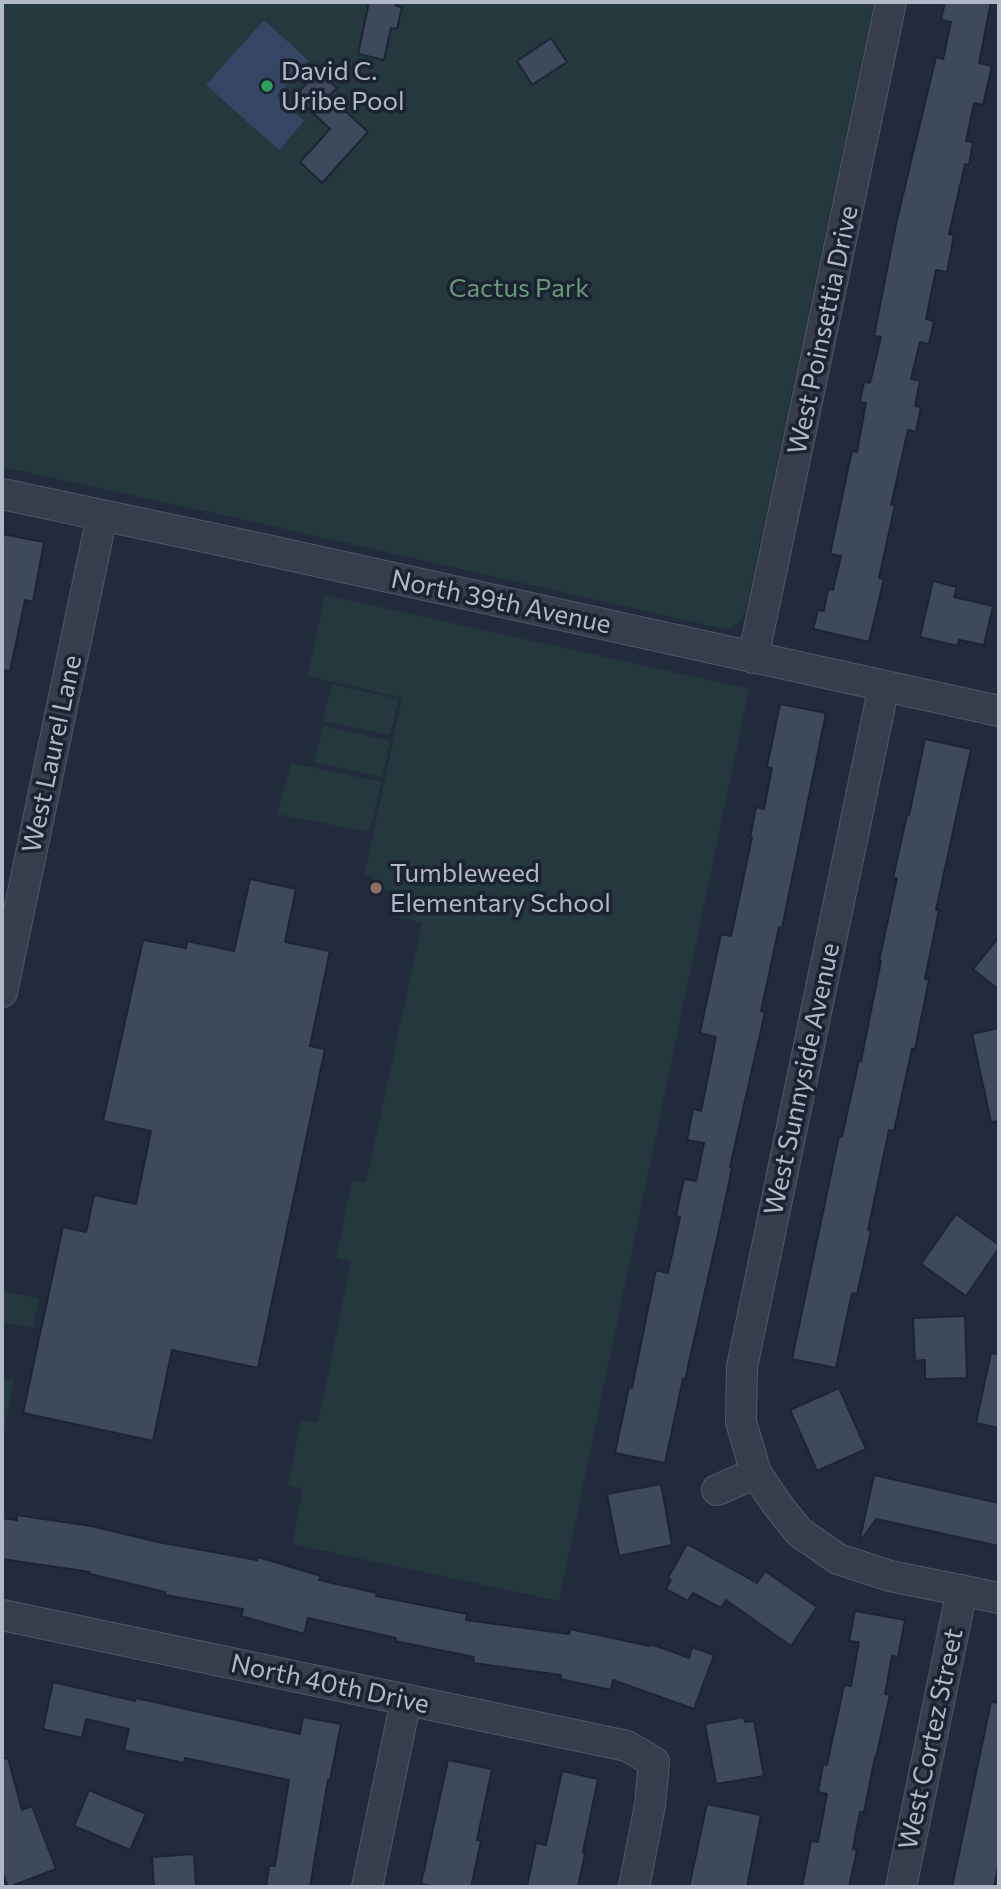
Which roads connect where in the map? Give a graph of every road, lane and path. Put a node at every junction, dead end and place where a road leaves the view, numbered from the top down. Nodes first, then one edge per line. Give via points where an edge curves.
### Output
1 (891, 2) edge
2 (2, 494) edge
3 (102, 516) junction
4 (754, 658) junction
5 (884, 686) junction
6 (999, 711) edge
7 (2, 992) edge
8 (756, 1473) junction
9 (717, 1490) dead end
10 (962, 1590) junction
11 (999, 1598) edge
12 (2, 1615) edge
13 (406, 1700) junction
14 (367, 1887) edge
15 (634, 1887) edge
16 (901, 1887) edge

1 - 4 street, West Poinsettia Drive
2 - 3 street, North 39th Avenue
3 - 4 street, North 39th Avenue
3 - 7 street, West Laurel Lane
4 - 5 street, North 39th Avenue
5 - 6 street, North 39th Avenue
5 - 8 street, West Sunnyside Avenue via 742,1367 741,1422
8 - 9 street
8 - 10 street, West Sunnyside Avenue via 799,1532 838,1559 890,1576
10 - 11 street, West Sunnyside Avenue
10 - 16 street, West Cortez Street
12 - 13 street, North 40th Drive
13 - 14 street
13 - 15 street, North 40th Drive via 626,1746 654,1762

